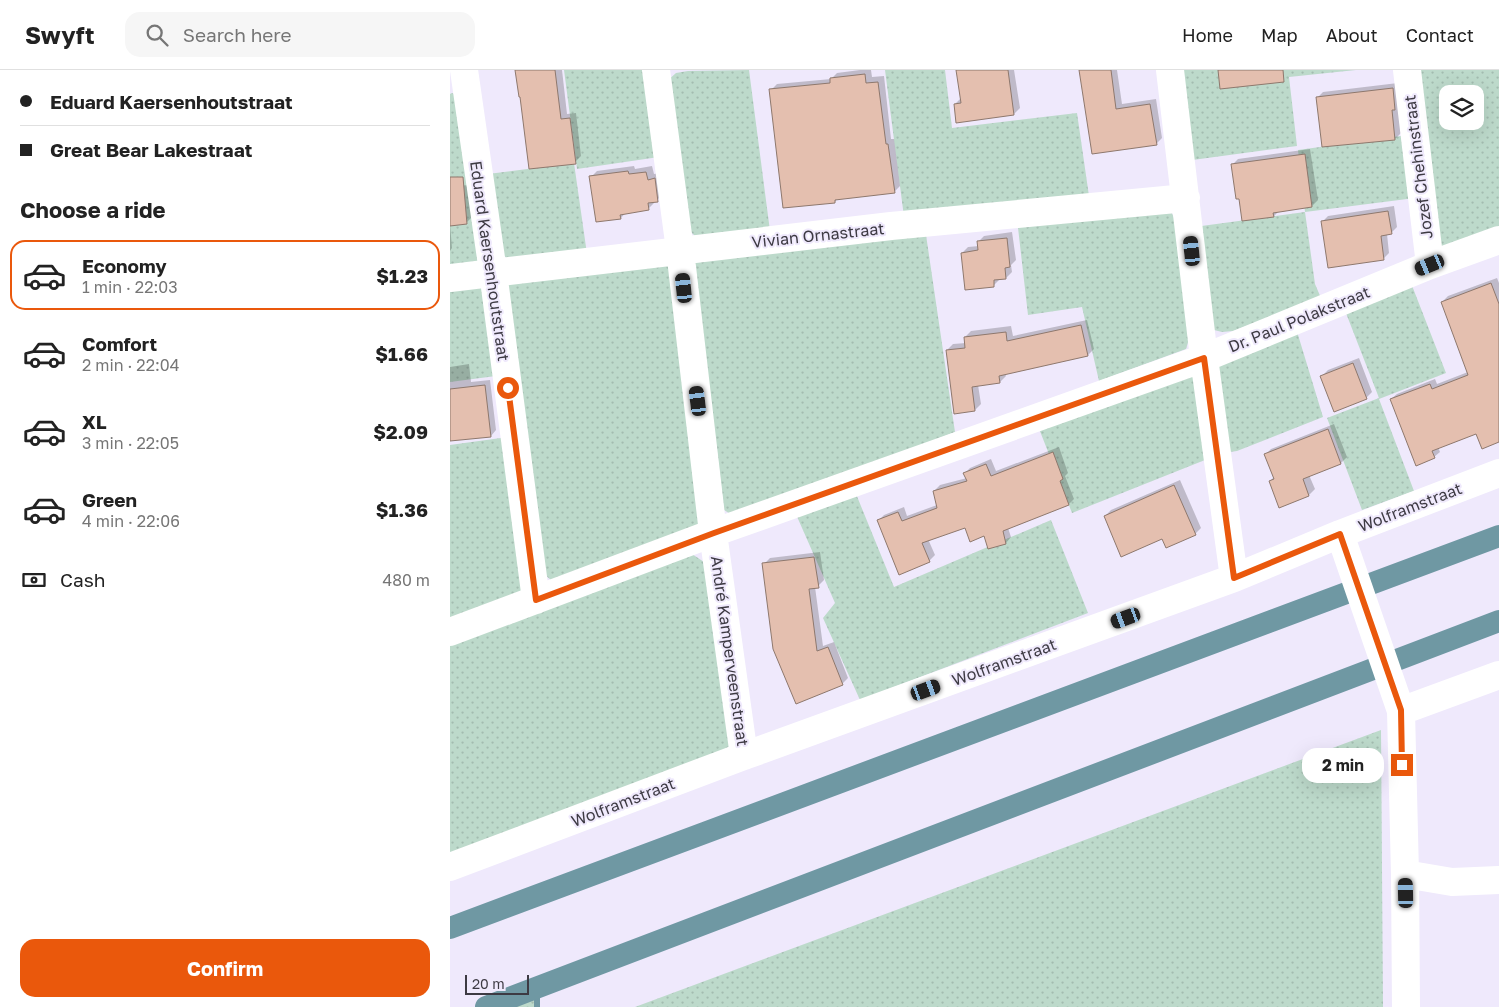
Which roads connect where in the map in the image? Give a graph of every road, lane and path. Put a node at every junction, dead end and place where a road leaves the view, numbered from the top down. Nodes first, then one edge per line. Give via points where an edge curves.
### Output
1 (656, 70) edge
2 (1170, 70) edge
3 (1407, 70) edge
4 (460, 82) edge
5 (1186, 198) junction
6 (1499, 240) edge
7 (680, 250) junction
8 (1430, 265) junction
9 (493, 272) junction
10 (450, 278) edge
11 (1204, 358) junction
12 (1499, 473) edge
13 (714, 533) junction
14 (1343, 543) junction
15 (1234, 578) junction
16 (536, 600) junction
17 (450, 632) edge
18 (1499, 675) edge
19 (1401, 710) junction
20 (744, 756) junction
21 (450, 867) edge
22 (1405, 874) junction
23 (1499, 880) edge
24 (1406, 1007) edge

1 - 7 street, André Kamperveenstraat
2 - 5 street
3 - 8 street, Jozef Chehinstraat
4 - 9 street, Eduard Kaersenhoutstraat
5 - 7 street, Vivian Ornastraat
5 - 11 street
6 - 8 street, Dr. Paul Polakstraat
7 - 9 street, Vivian Ornastraat
7 - 13 street, André Kamperveenstraat
8 - 11 street, Dr. Paul Polakstraat
9 - 10 street, Vivian Ornastraat
9 - 16 street, Eduard Kaersenhoutstraat
11 - 13 street, Dr. Paul Polakstraat
11 - 15 street
12 - 14 street, Wolframstraat
13 - 16 street, Dr. Paul Polakstraat
13 - 20 street, André Kamperveenstraat
14 - 15 street, Wolframstraat
14 - 19 street
15 - 20 street, Wolframstraat
16 - 17 street, Dr. Paul Polakstraat
18 - 19 street
19 - 22 street
20 - 21 street, Wolframstraat
22 - 23 street via 1452,882
22 - 24 street

